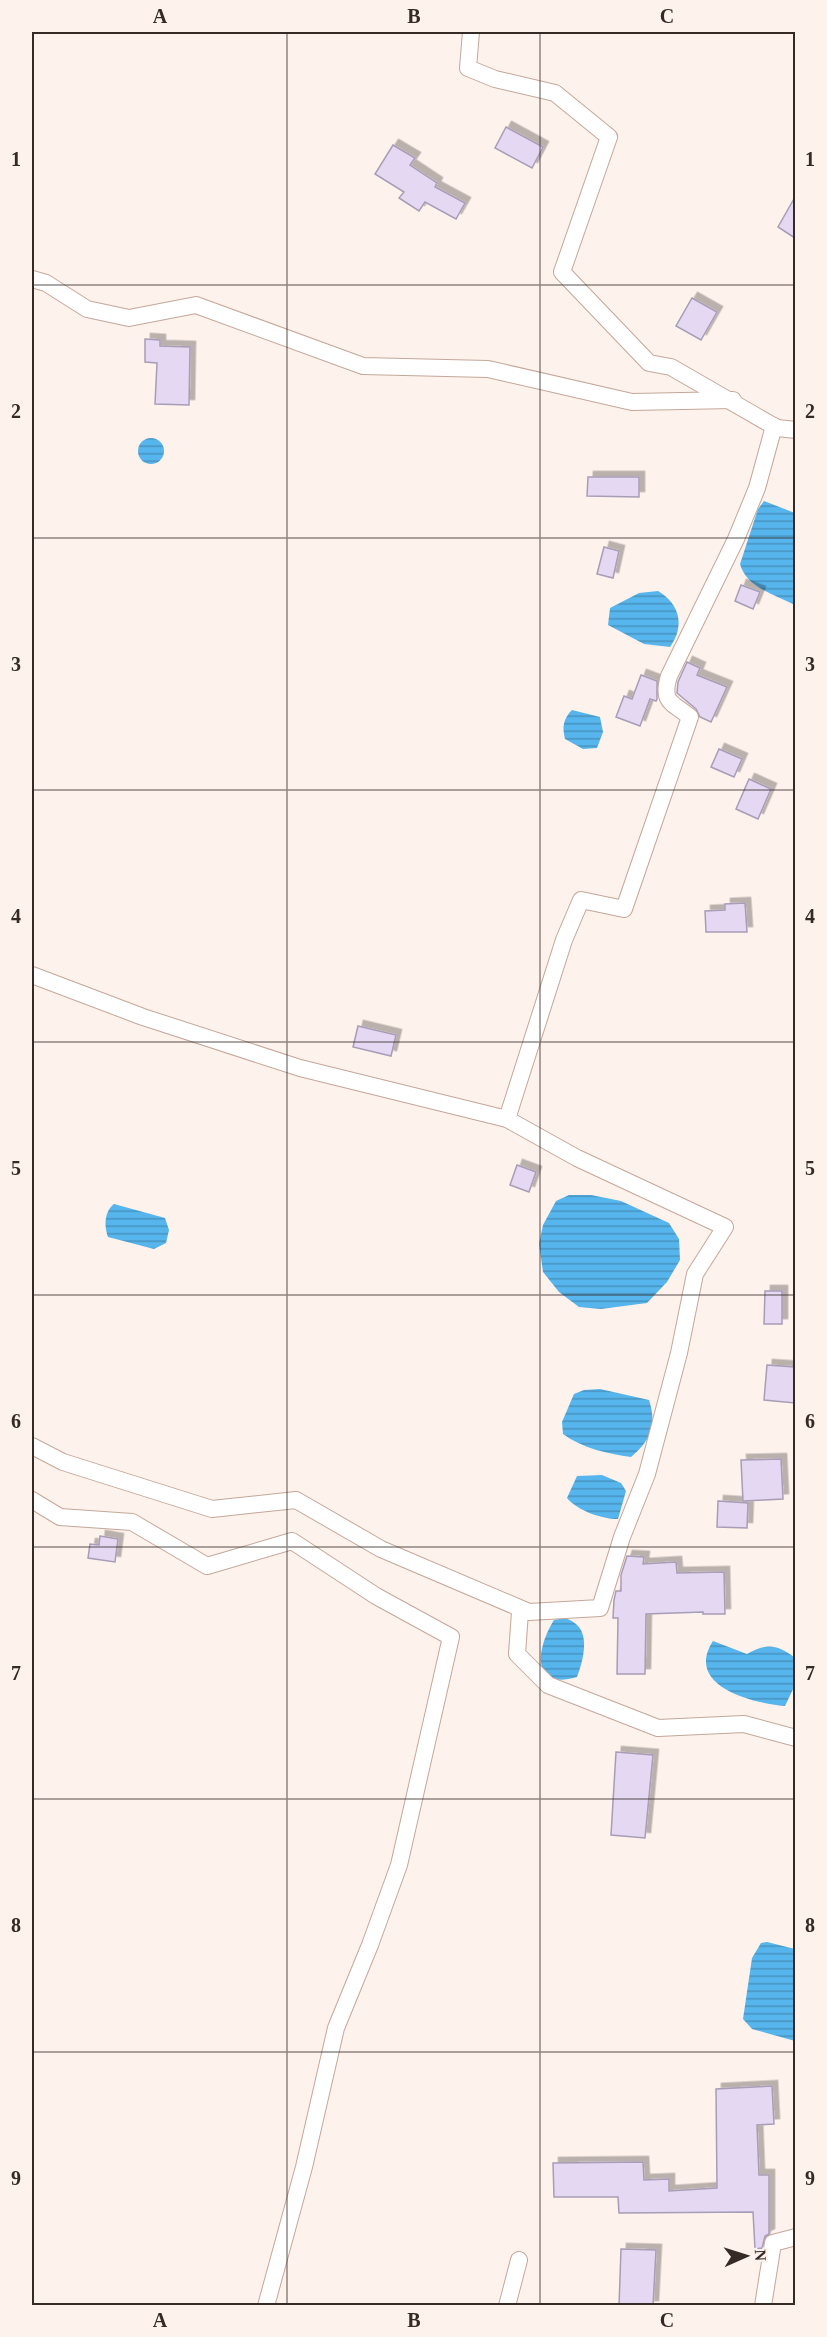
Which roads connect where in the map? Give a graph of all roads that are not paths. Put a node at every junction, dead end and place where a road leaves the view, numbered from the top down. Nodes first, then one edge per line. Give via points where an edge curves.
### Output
1 (471, 32) edge
2 (32, 279) edge
3 (733, 400) junction
4 (774, 426) junction
5 (795, 430) edge
6 (32, 975) edge
7 (507, 1119) junction
8 (32, 1446) edge
9 (32, 1500) edge
10 (529, 1612) junction
11 (795, 1738) edge
12 (795, 2237) edge
13 (519, 2260) dead end
14 (266, 2306) edge
15 (507, 2306) edge
16 (763, 2306) edge

1 - 3 street via 468,68 495,79 555,93 609,137 562,272 649,363 670,367
2 - 3 street via 46,283 87,309 129,318 196,305 363,366 488,369 632,402
3 - 4 street
4 - 5 street
4 - 7 street via 757,488 736,539 669,676 665,691 669,702 690,717 624,909 581,900 564,940
6 - 7 street via 143,1017 300,1068
7 - 10 street via 578,1158 725,1227 696,1274 647,1474 600,1608
8 - 10 street via 63,1462 212,1509 296,1500 381,1549
9 - 14 street via 60,1517 132,1522 207,1566 292,1541 376,1596 451,1637 399,1865 336,2028 304,2168
10 - 11 street via 520,1612 517,1654 548,1685 658,1728 744,1724
12 - 16 street via 772,2243
13 - 15 street

